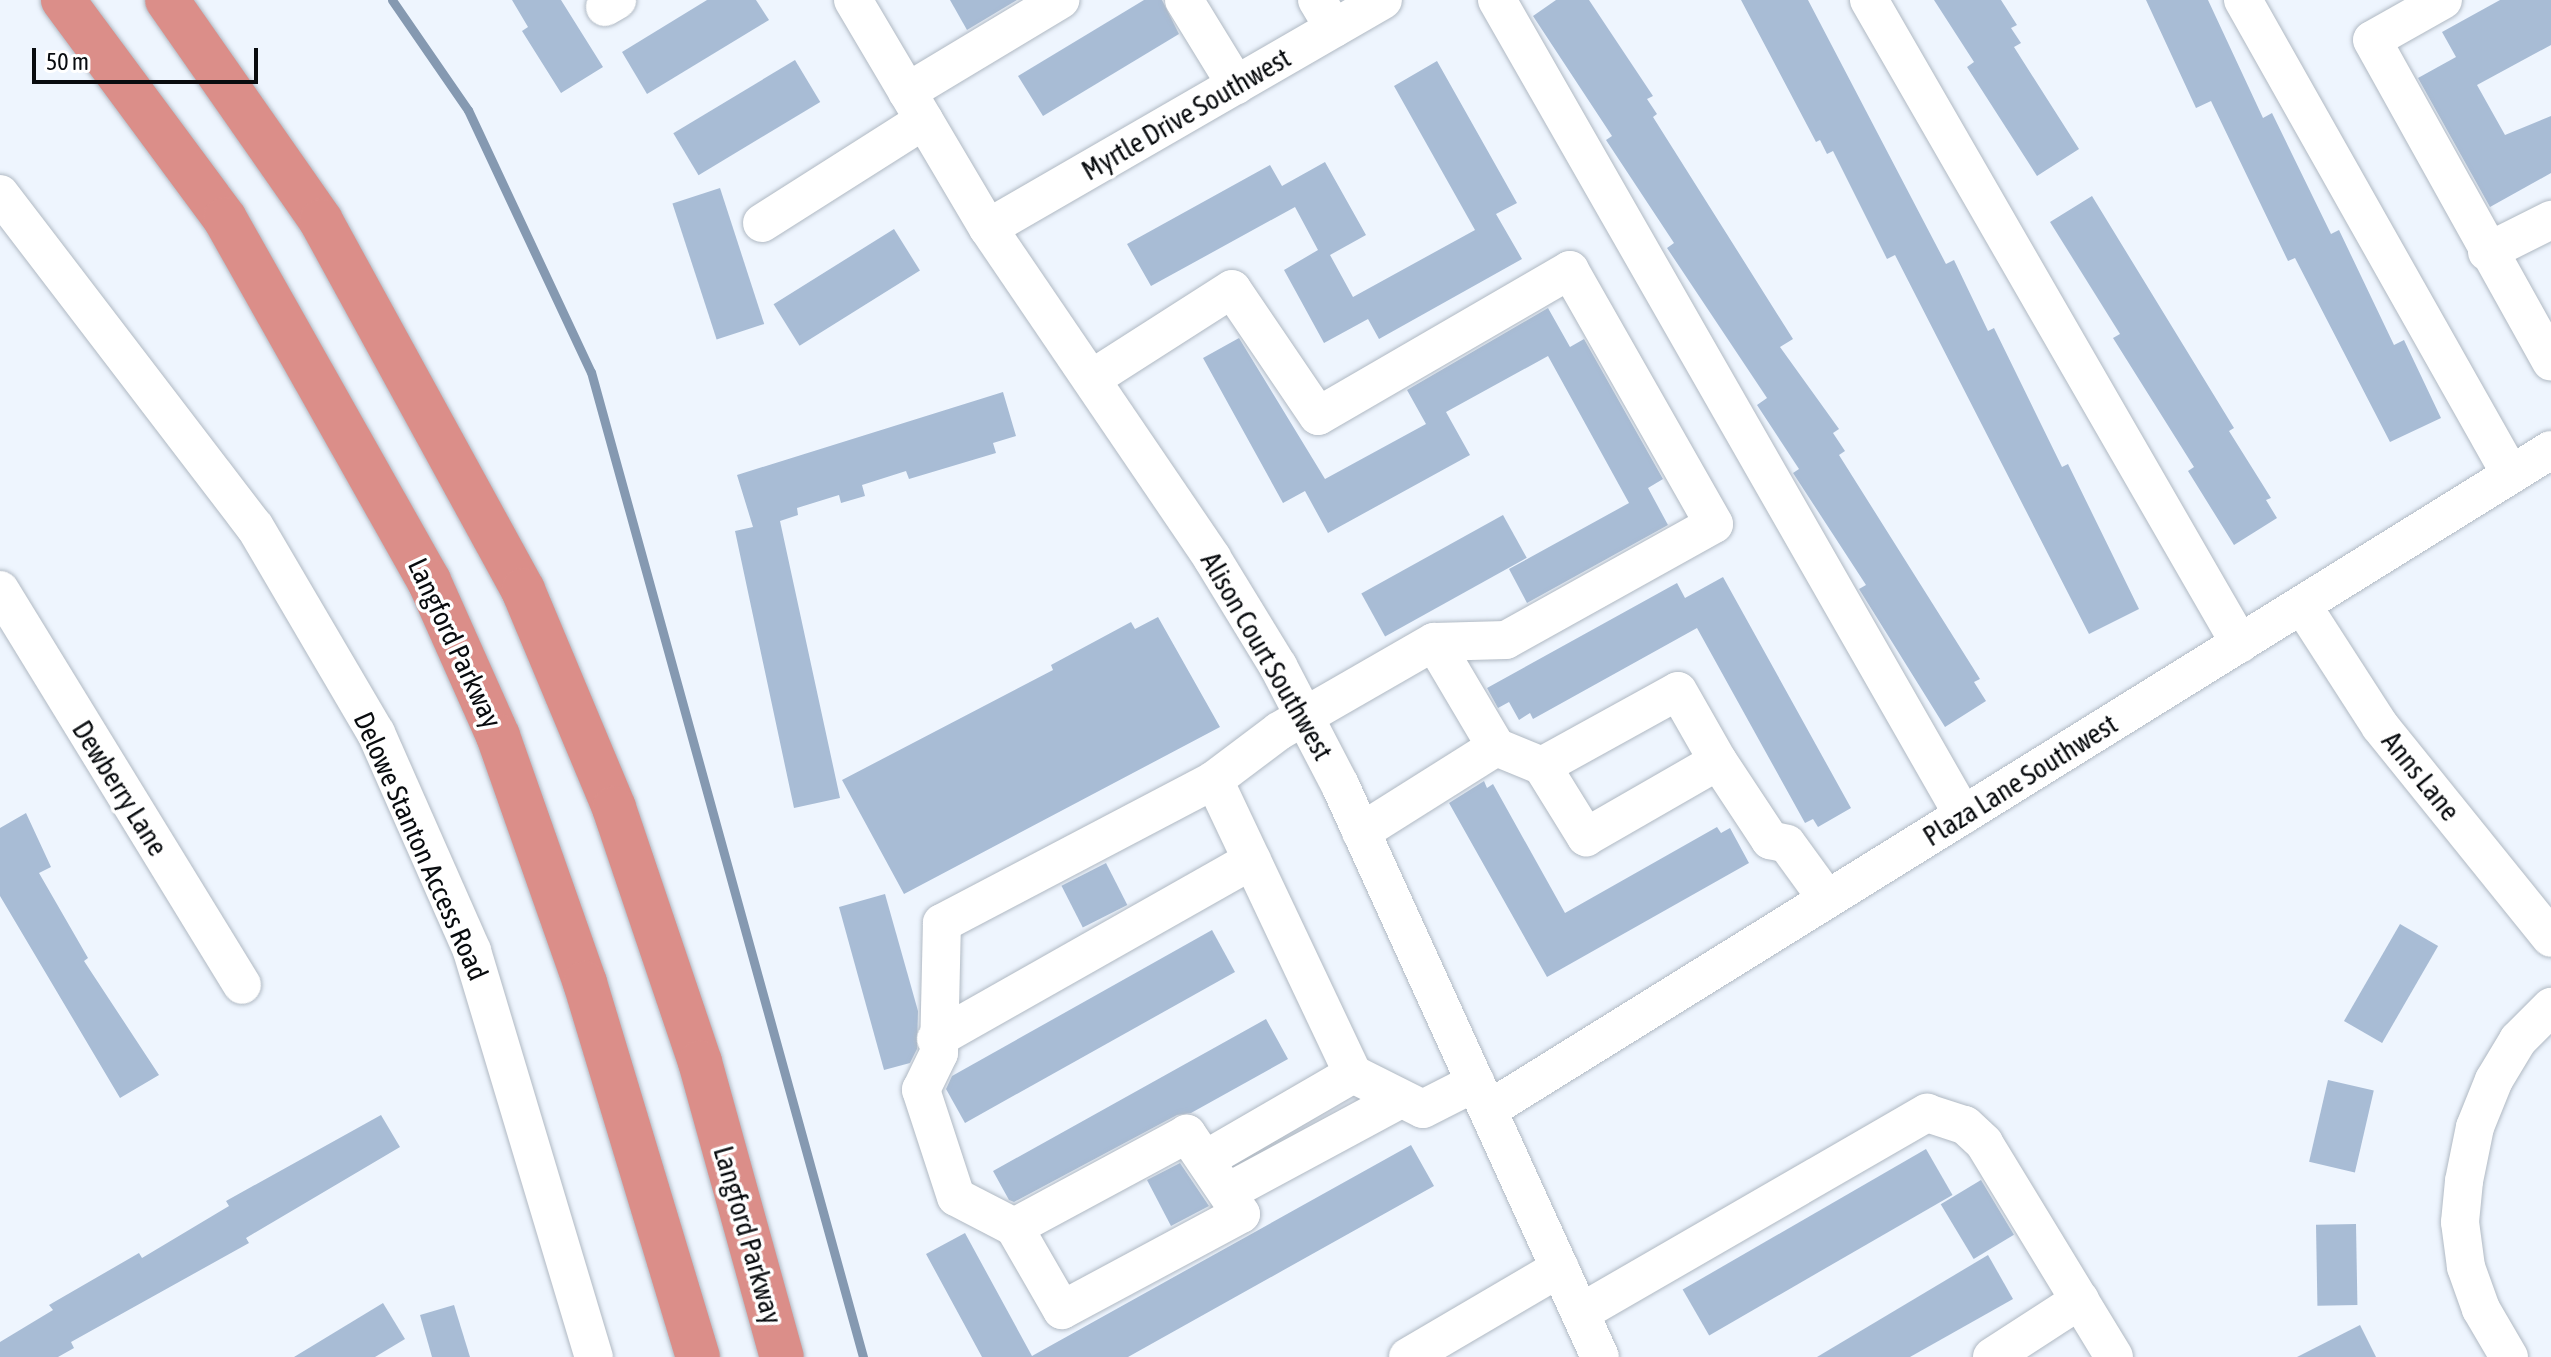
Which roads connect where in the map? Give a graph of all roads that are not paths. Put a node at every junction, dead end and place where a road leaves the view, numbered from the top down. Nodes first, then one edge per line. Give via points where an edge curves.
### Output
1 (63, 0) edge
2 (167, 0) edge
3 (853, 0) edge
4 (1184, 0) edge
5 (1383, 0) edge
6 (1497, 0) edge
7 (1869, 0) edge
8 (2243, 0) edge
9 (2443, 0) edge
10 (1040, 4) edge
11 (1326, 14) edge
12 (1236, 85) junction
13 (916, 106) junction
14 (0, 194) edge
15 (2551, 220) edge
16 (762, 223) dead end
17 (988, 228) junction
18 (2487, 252) junction
19 (2551, 361) edge
20 (1091, 379) junction
21 (2551, 450) edge
22 (2511, 475) junction
23 (0, 590) edge
24 (2302, 605) junction
25 (1434, 642) junction
26 (2240, 644) junction
27 (1305, 717) junction
28 (1496, 747) junction
29 (1718, 761) junction
30 (1542, 766) junction
31 (1214, 780) junction
32 (1963, 815) junction
33 (1361, 832) junction
34 (1252, 860) junction
35 (1827, 899) junction
36 (2551, 938) edge
37 (242, 985) dead end
38 (2551, 1007) edge
39 (936, 1039) junction
40 (1353, 1074) junction
41 (1482, 1096) junction
42 (1401, 1099) junction
43 (1208, 1158) junction
44 (1234, 1203) junction
45 (1014, 1227) junction
46 (1560, 1268) junction
47 (2080, 1300) junction
48 (1580, 1313) junction
49 (594, 1357) edge
50 (698, 1357) edge
51 (782, 1357) edge
52 (1408, 1357) edge
53 (1600, 1357) edge
54 (1992, 1357) edge
55 (2114, 1357) edge
56 (2509, 1357) edge

1 - 50 highway, Langford Parkway via 225,219 429,581 498,736 580,968
2 - 51 highway, Langford Parkway via 321,221 523,590 614,808 700,1062
3 - 13 street, Alison Court Southwest
4 - 12 street
5 - 11 street, Myrtle Drive Southwest
6 - 32 street
7 - 26 street
8 - 22 street
9 - 18 street via 2372,40
10 - 13 street
11 - 12 street, Myrtle Drive Southwest
12 - 17 street, Myrtle Drive Southwest
13 - 16 street
13 - 17 street, Alison Court Southwest
14 - 49 street, Delowe Stanton Access Road via 255,527 376,733 472,951
15 - 18 street
17 - 20 street, Alison Court Southwest
18 - 19 street
20 - 25 street via 1232,289 1318,416 1570,270 1714,524 1506,640
20 - 27 street, Alison Court Southwest via 1212,558
21 - 22 street, Plaza Lane Southwest
22 - 24 street, Plaza Lane Southwest
23 - 37 street, Dewberry Lane
24 - 26 street, Plaza Lane Southwest
24 - 36 street, Anns Lane via 2380,726
25 - 27 street
25 - 28 street
26 - 32 street, Plaza Lane Southwest
27 - 31 street
27 - 33 street, Alison Court Southwest
28 - 30 street
28 - 33 street
29 - 30 street via 1586,837
29 - 30 street via 1678,691
29 - 35 street via 1770,840 1787,844
31 - 34 street
31 - 39 street via 942,923
32 - 35 street, Plaza Lane Southwest
33 - 41 street, Alison Court Southwest
34 - 39 street
34 - 40 street
35 - 41 street, Plaza Lane Southwest
38 - 56 street via 2518,1040 2494,1080 2475,1127 2464,1181 2460,1222 2466,1267 2481,1309
39 - 45 street via 939,1053 921,1090 956,1197
40 - 42 street
40 - 43 street
41 - 42 street, Plaza Lane Southwest via 1423,1109
41 - 46 street, Alison Court Southwest
42 - 44 street
43 - 44 street
43 - 45 street via 1187,1134
44 - 45 street via 1062,1310
46 - 48 street, Alison Court Southwest
46 - 52 street
47 - 48 street via 1984,1143 1965,1125 1927,1113
47 - 54 street
47 - 55 street
48 - 53 street, Alison Court Southwest

